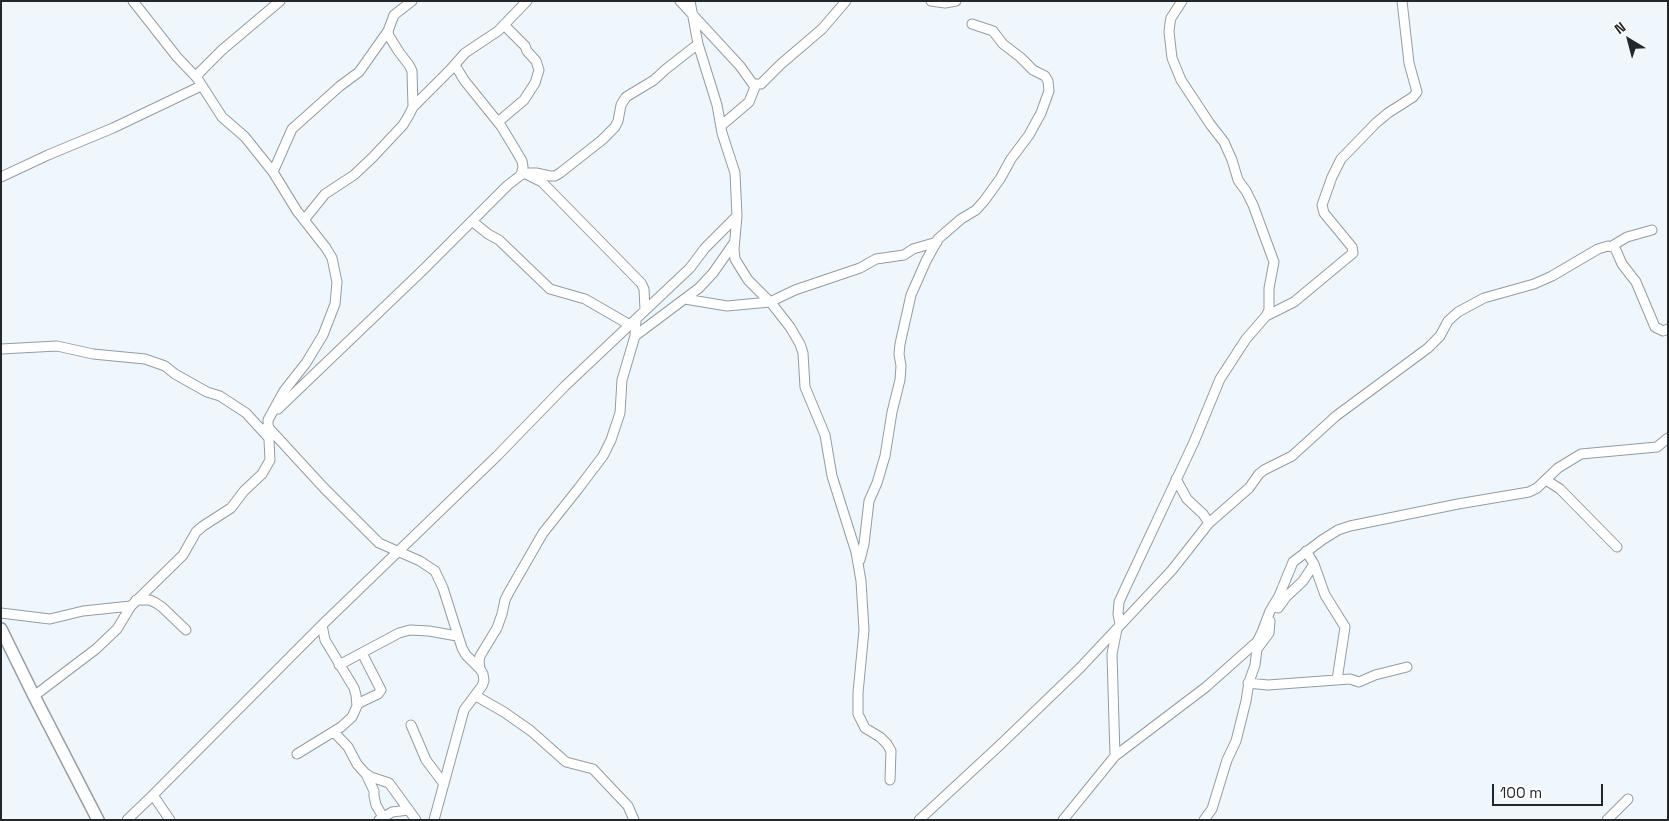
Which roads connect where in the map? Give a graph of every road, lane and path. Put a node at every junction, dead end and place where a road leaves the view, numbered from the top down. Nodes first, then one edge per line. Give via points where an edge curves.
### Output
1 (133, 1) edge
2 (280, 1) edge
3 (412, 1) edge
4 (527, 1) edge
5 (680, 1) edge
6 (690, 1) edge
7 (846, 1) edge
8 (931, 1) edge
9 (956, 1) edge
10 (1182, 1) edge
11 (1402, 1) edge
12 (693, 16) junction
13 (972, 24) dead end
14 (504, 25) junction
15 (388, 31) junction
16 (698, 44) junction
17 (454, 65) junction
18 (199, 82) junction
19 (753, 84) junction
20 (413, 107) junction
21 (498, 122) junction
22 (722, 126) junction
23 (274, 172) junction
24 (523, 174) junction
25 (1, 177) edge
26 (737, 216) junction
27 (304, 220) junction
28 (472, 221) junction
29 (1652, 230) dead end
30 (734, 242) junction
31 (937, 242) junction
32 (1612, 246) junction
33 (685, 299) junction
34 (770, 302) junction
35 (646, 310) junction
36 (1266, 316) junction
37 (633, 322) junction
38 (1668, 329) edge
39 (635, 336) junction
40 (1, 349) edge
41 (270, 416) junction
42 (267, 426) junction
43 (268, 437) junction
44 (1668, 438) edge
45 (1176, 479) junction
46 (1546, 480) junction
47 (1209, 523) junction
48 (1617, 546) dead end
49 (397, 552) junction
50 (1306, 552) junction
51 (859, 563) junction
52 (1314, 564) junction
53 (133, 603) junction
54 (1, 613) edge
55 (322, 625) junction
56 (1119, 625) junction
57 (1, 629) edge
58 (186, 630) dead end
59 (457, 636) junction
60 (362, 652) junction
61 (339, 665) junction
62 (1407, 667) dead end
63 (480, 669) junction
64 (1337, 680) junction
65 (1248, 683) junction
66 (34, 696) junction
67 (476, 696) junction
68 (357, 704) junction
69 (411, 725) dead end
70 (334, 732) junction
71 (297, 754) dead end
72 (1115, 756) junction
73 (366, 774) junction
74 (890, 780) dead end
75 (444, 784) junction
76 (153, 795) junction
77 (1628, 799) dead end
78 (409, 810) junction
79 (381, 818) edge
80 (98, 820) edge
81 (127, 820) edge
82 (170, 820) edge
83 (416, 820) edge
84 (434, 820) edge
85 (634, 820) edge
86 (919, 820) edge
87 (1063, 820) edge
88 (1204, 820) edge
89 (1607, 820) edge

1 - 18 street
2 - 18 street via 199,73
3 - 15 street via 394,15
4 - 14 street
5 - 12 street
6 - 12 street
7 - 19 street via 822,29 761,84
8 - 9 street
10 - 36 street via 1170,23 1172,58 1180,80 1224,142 1270,249 1274,262
11 - 36 street via 1409,63 1417,92 1376,123 1341,159 1322,204 1324,212 1352,247 1353,253 1294,302
12 - 16 street
12 - 19 street
13 - 31 street via 993,31 1033,70 1045,76 1049,91 1029,135 984,201
14 - 17 street
14 - 21 street via 525,46 539,70 524,100
15 - 20 street via 412,71
15 - 23 street via 359,72 292,130
16 - 22 street
16 - 24 street via 654,80 626,97 615,127 560,174
17 - 20 street
17 - 21 street
18 - 23 street via 222,117 245,137
18 - 25 street via 113,128
19 - 22 street via 755,90 749,102
20 - 27 street via 402,125 373,157 354,175 325,194
21 - 24 street via 522,161
22 - 26 street via 734,172
23 - 27 street
24 - 28 street via 508,184
24 - 35 street via 542,182 640,283 644,289
26 - 30 street
26 - 35 street
27 - 41 street via 332,258 337,282 335,304 323,335
28 - 37 street via 499,240 550,289 585,299
28 - 41 street
29 - 32 street via 1627,237
30 - 33 street via 706,282
30 - 34 street via 735,259 748,280
31 - 34 street via 904,255 876,259
31 - 51 street via 911,296 900,344 900,380 885,456 869,501
32 - 38 street via 1636,282 1655,327 1663,331
32 - 47 street via 1604,247 1534,284 1484,298 1458,312 1428,348 1336,416 1292,456 1264,470 1249,488
33 - 34 street via 727,306
33 - 39 street
34 - 51 street via 800,344 805,387 825,435 832,476
35 - 37 street
36 - 45 street via 1246,339 1220,380
37 - 39 street
37 - 49 street
39 - 63 street via 622,380 620,413 611,440 603,456 543,533 512,586 497,628 480,656
40 - 43 street via 57,346 93,354 145,359 165,366 246,413
41 - 42 street
42 - 43 street
42 - 49 street via 372,537
43 - 53 street via 270,460 262,474 231,508 196,532 183,555
44 - 46 street via 1652,448 1581,454
45 - 47 street via 1187,500
45 - 56 street via 1119,602
46 - 48 street via 1560,489
46 - 50 street via 1530,492 1350,526 1338,530
47 - 56 street via 1172,570
49 - 55 street
49 - 59 street via 420,561 438,575
50 - 52 street
50 - 72 street via 1293,562 1252,648 1206,688
51 - 74 street via 864,630 858,714 864,728 880,737 891,751
52 - 64 street via 1325,595 1345,627
52 - 65 street via 1271,618 1269,633 1257,649
53 - 54 street via 50,619
53 - 58 street via 150,600 156,603
53 - 66 street via 117,629 96,649
55 - 61 street via 325,640
55 - 76 street
56 - 72 street via 1112,654
56 - 86 street via 1073,674
57 - 66 street
59 - 60 street via 410,630
59 - 63 street via 466,655
60 - 61 street
60 - 68 street via 381,690
61 - 68 street via 354,688
62 - 64 street via 1361,681
63 - 67 street via 484,681
64 - 65 street via 1268,686
65 - 88 street via 1236,741 1212,809
66 - 80 street
67 - 75 street via 464,710
67 - 85 street via 531,731 566,762 593,769 628,806
68 - 70 street via 352,717
69 - 75 street via 426,760
70 - 71 street
70 - 73 street
72 - 87 street
73 - 78 street via 389,783
73 - 79 street
75 - 84 street
76 - 81 street
76 - 82 street
77 - 89 street
78 - 79 street
78 - 83 street

